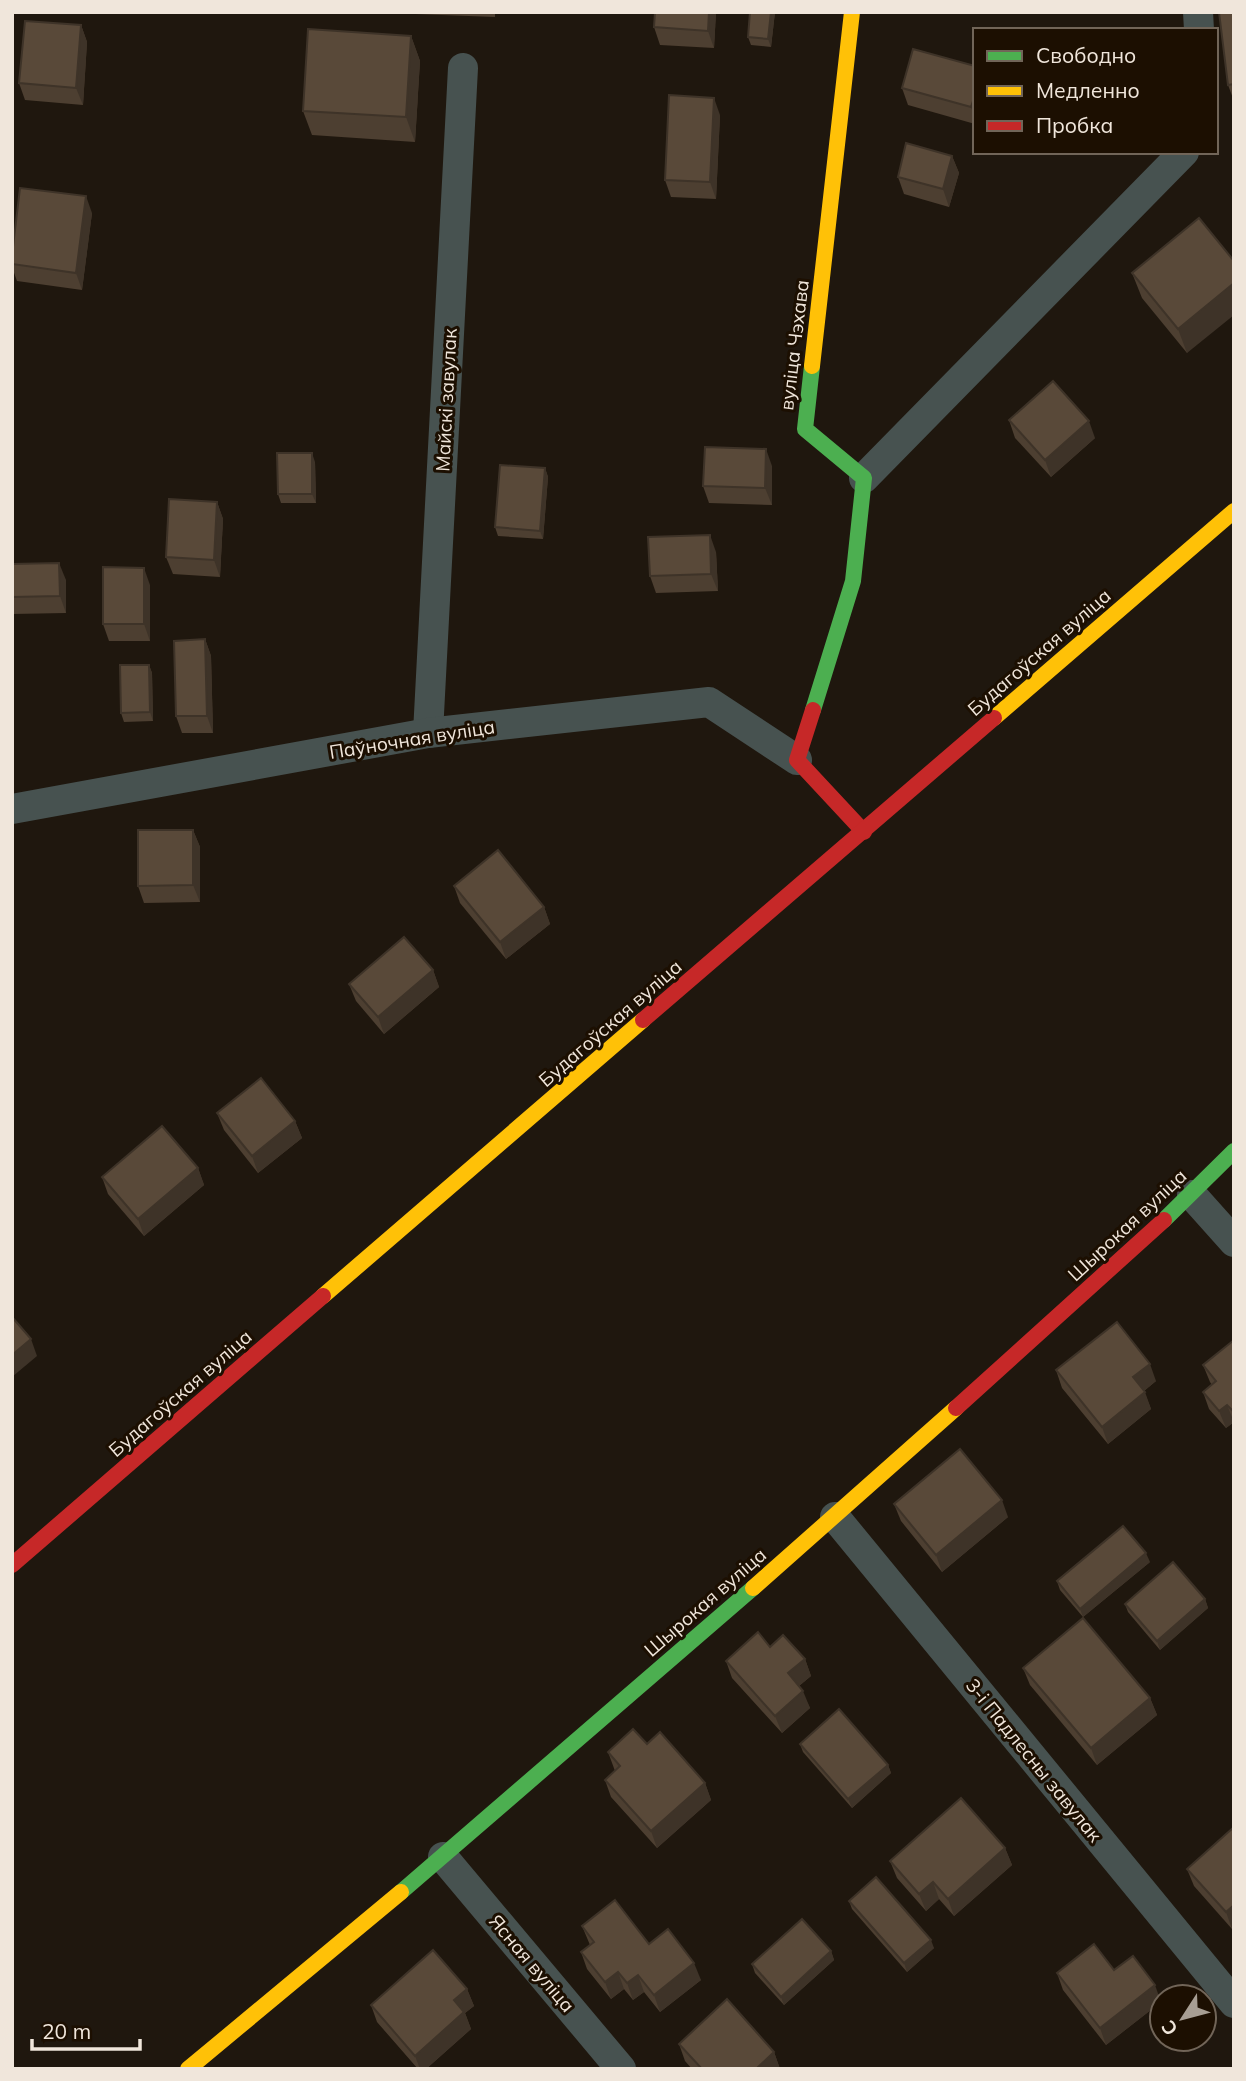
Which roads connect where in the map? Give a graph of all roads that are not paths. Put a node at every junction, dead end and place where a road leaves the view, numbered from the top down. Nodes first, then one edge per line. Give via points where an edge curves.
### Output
1 (852, 12) edge
2 (463, 68) dead end
3 (1182, 154) edge
4 (864, 478) junction
5 (1234, 511) edge
6 (428, 733) junction
7 (797, 760) junction
8 (12, 809) edge
9 (864, 832) junction
10 (1234, 1151) edge
11 (1192, 1195) junction
12 (1234, 1242) edge
13 (835, 1517) junction
14 (12, 1565) edge
15 (443, 1857) junction
16 (1234, 2003) edge
17 (188, 2069) edge
18 (621, 2069) edge

1 - 4 street, вуліца Чэхава via 805,429
2 - 6 street, Майскі завулак
3 - 4 street
4 - 7 street via 853,581
5 - 9 street, Будагоўская вуліца
6 - 7 street, Паўночная вуліца via 709,702
6 - 8 street, Паўночная вуліца
7 - 9 street
9 - 14 street, Будагоўская вуліца
10 - 11 street, Шырокая вуліца
11 - 12 street
11 - 13 street, Шырокая вуліца
13 - 15 street, Шырокая вуліца
13 - 16 street, 3-і Падлесны завулак
15 - 17 street, Шырокая вуліца
15 - 18 street, Ясная вуліца

